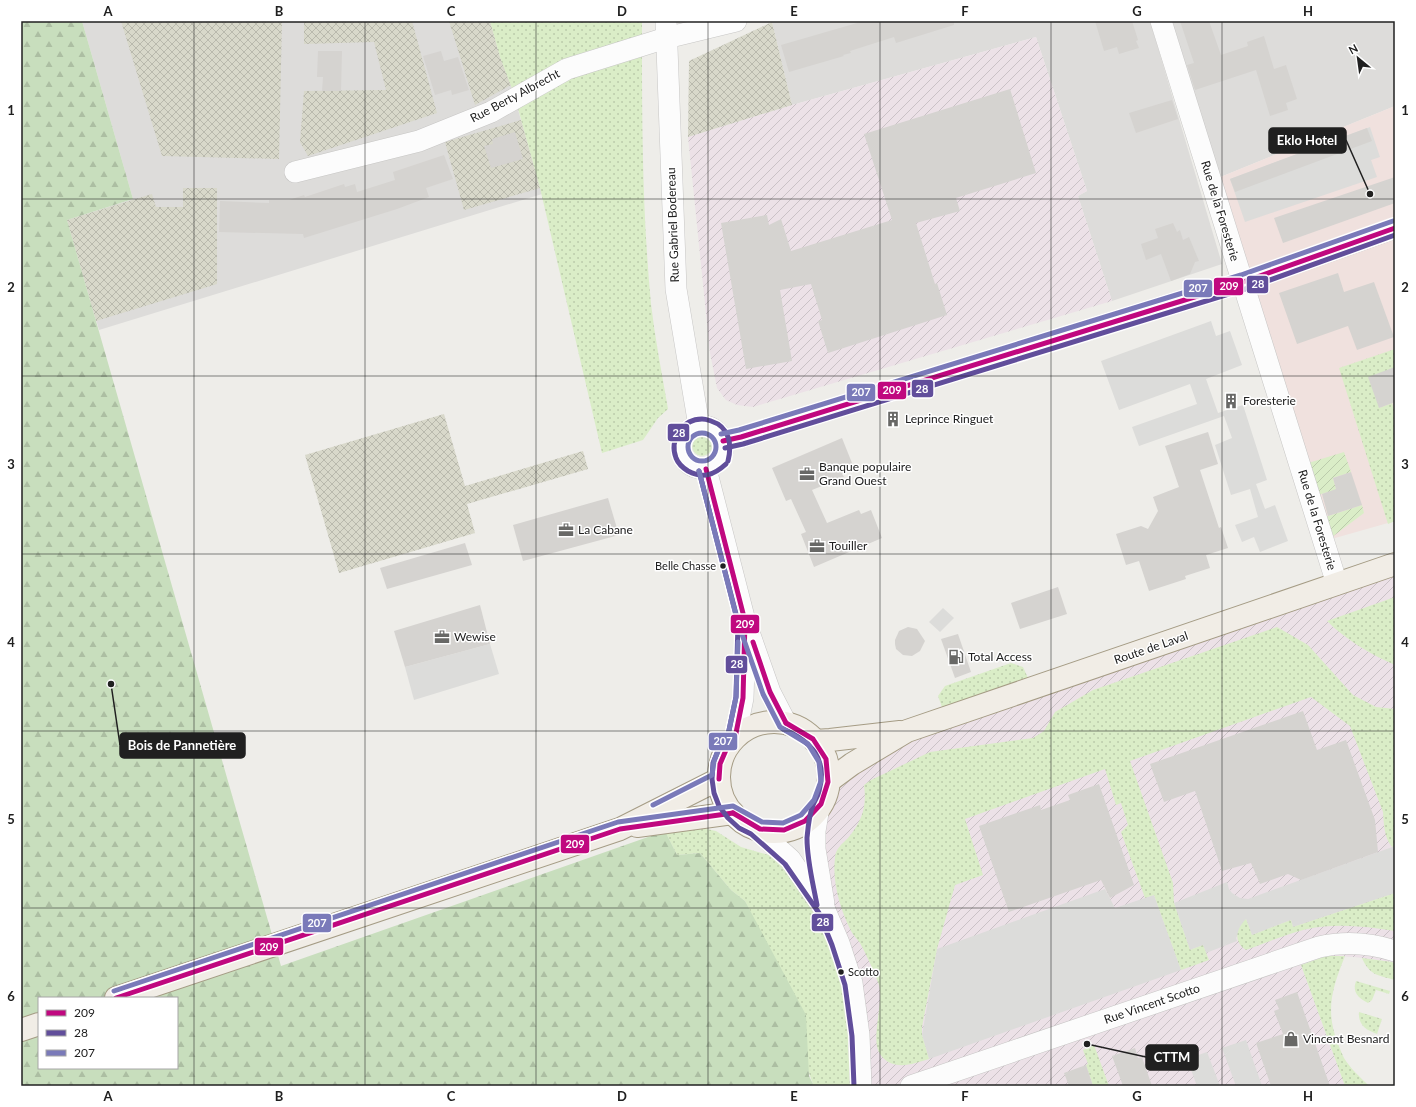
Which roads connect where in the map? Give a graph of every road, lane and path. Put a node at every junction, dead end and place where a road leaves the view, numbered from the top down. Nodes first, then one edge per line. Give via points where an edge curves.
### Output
1 (736, 21) edge
2 (1161, 21) edge
3 (666, 30) edge
4 (295, 172) dead end
5 (1395, 228) edge
6 (1243, 282) junction
7 (699, 426) junction
8 (723, 441) junction
9 (706, 469) junction
10 (1395, 564) edge
11 (1337, 584) junction
12 (746, 621) junction
13 (786, 723) junction
14 (907, 731) junction
15 (735, 738) junction
16 (815, 741) junction
17 (719, 779) junction
18 (829, 781) junction
19 (819, 807) junction
20 (733, 813) junction
21 (755, 828) junction
22 (620, 829) junction
23 (825, 910) junction
24 (1395, 951) edge
25 (119, 997) edge
26 (38, 1024) edge
27 (21, 1030) edge
28 (861, 1086) edge
29 (911, 1086) edge

1 - 3 street, Rue Berty Albrecht
2 - 6 street, Rue de la Foresterie
3 - 4 street, Rue Berty Albrecht via 567,69 491,112 419,141
3 - 7 street, Rue Gabriel Bodereau via 676,289
5 - 6 street
6 - 8 street
6 - 11 street, Rue de la Foresterie
7 - 8 street via 711,428
7 - 9 street via 686,434 681,443 681,452 688,463
8 - 9 street via 723,453 720,458 712,467
9 - 12 street
10 - 11 main road, Route de Laval
11 - 14 main road, Route de Laval
12 - 13 street via 770,692
12 - 15 street via 743,698
13 - 15 main road via 758,724
13 - 16 main road via 799,728
14 - 16 main road, Route de Laval
14 - 18 main road, Route de Laval
15 - 17 main road via 720,764
16 - 18 main road via 825,758
17 - 20 main road via 723,797
17 - 22 main road
18 - 19 main road
19 - 21 main road via 807,820 791,829 773,832
19 - 23 street via 815,848
20 - 21 main road
20 - 22 main road
21 - 23 street via 790,859
22 - 25 main road
23 - 28 street via 852,983 859,1035
24 - 29 street, Rue Vincent Scotto via 1351,943 1319,947
26 - 27 main road

